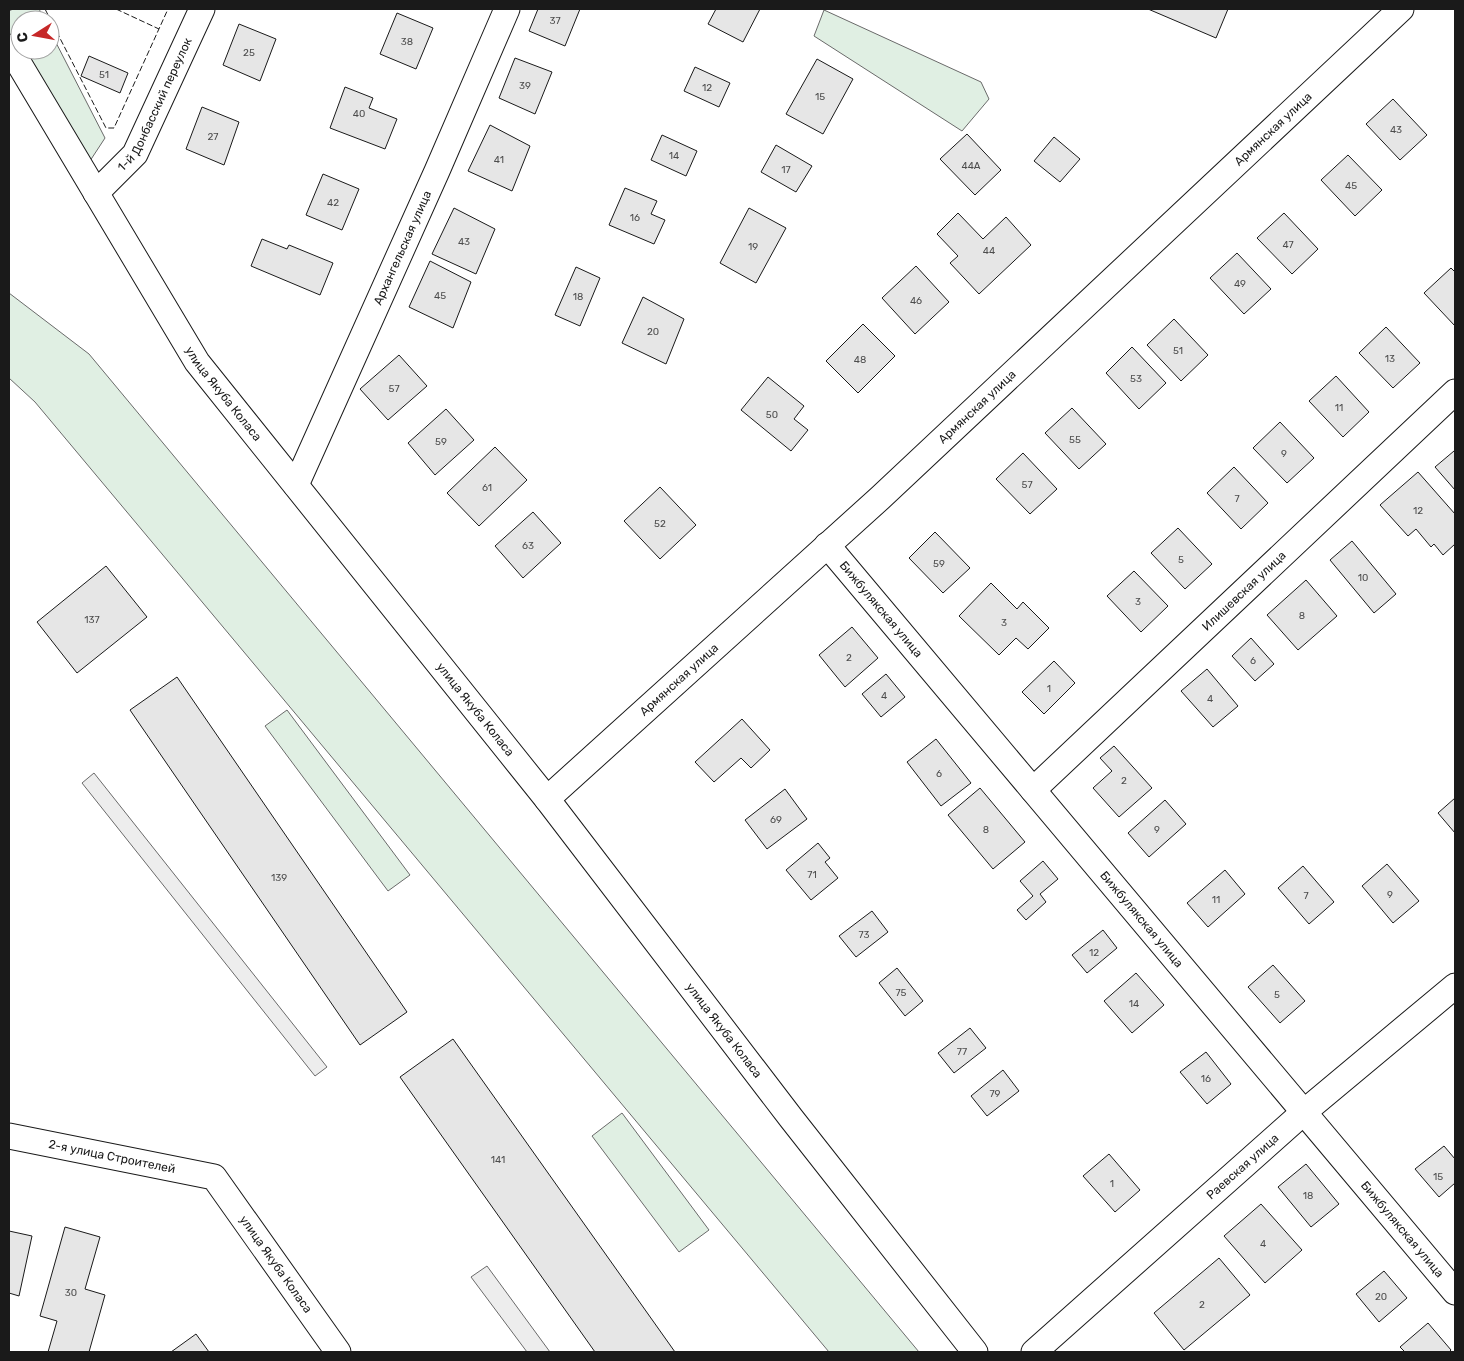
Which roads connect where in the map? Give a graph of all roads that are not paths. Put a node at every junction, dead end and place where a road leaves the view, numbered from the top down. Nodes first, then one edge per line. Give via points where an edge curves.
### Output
1 (202, 9) edge
2 (507, 9) edge
3 (1401, 9) edge
4 (9, 47) edge
5 (96, 193) junction
6 (1455, 392) edge
7 (296, 485) junction
8 (827, 545) junction
9 (1033, 790) junction
10 (547, 799) junction
11 (1455, 986) edge
12 (1304, 1112) junction
13 (9, 1136) edge
14 (214, 1177) joint
15 (1455, 1292) edge
16 (338, 1352) edge
17 (975, 1352) edge
18 (1034, 1352) edge

1 - 5 street, 1-й Донбасский переулок via 134,154
2 - 7 street, Архангельская улица
3 - 8 street, Армянская улица
4 - 5 street, улица Якуба Коласа
5 - 7 street, улица Якуба Коласа via 197,362
6 - 9 street, Илишевская улица
7 - 10 street, улица Якуба Коласа
8 - 9 street, Бижбулякская улица
8 - 10 street, Армянская улица
9 - 12 street, Бижбулякская улица
10 - 17 street, улица Якуба Коласа
11 - 12 street, Раевская улица
12 - 15 street, Бижбулякская улица
12 - 18 street, Раевская улица
13 - 14 street, 2-я улица Строителей
14 - 16 street, улица Якуба Коласа

